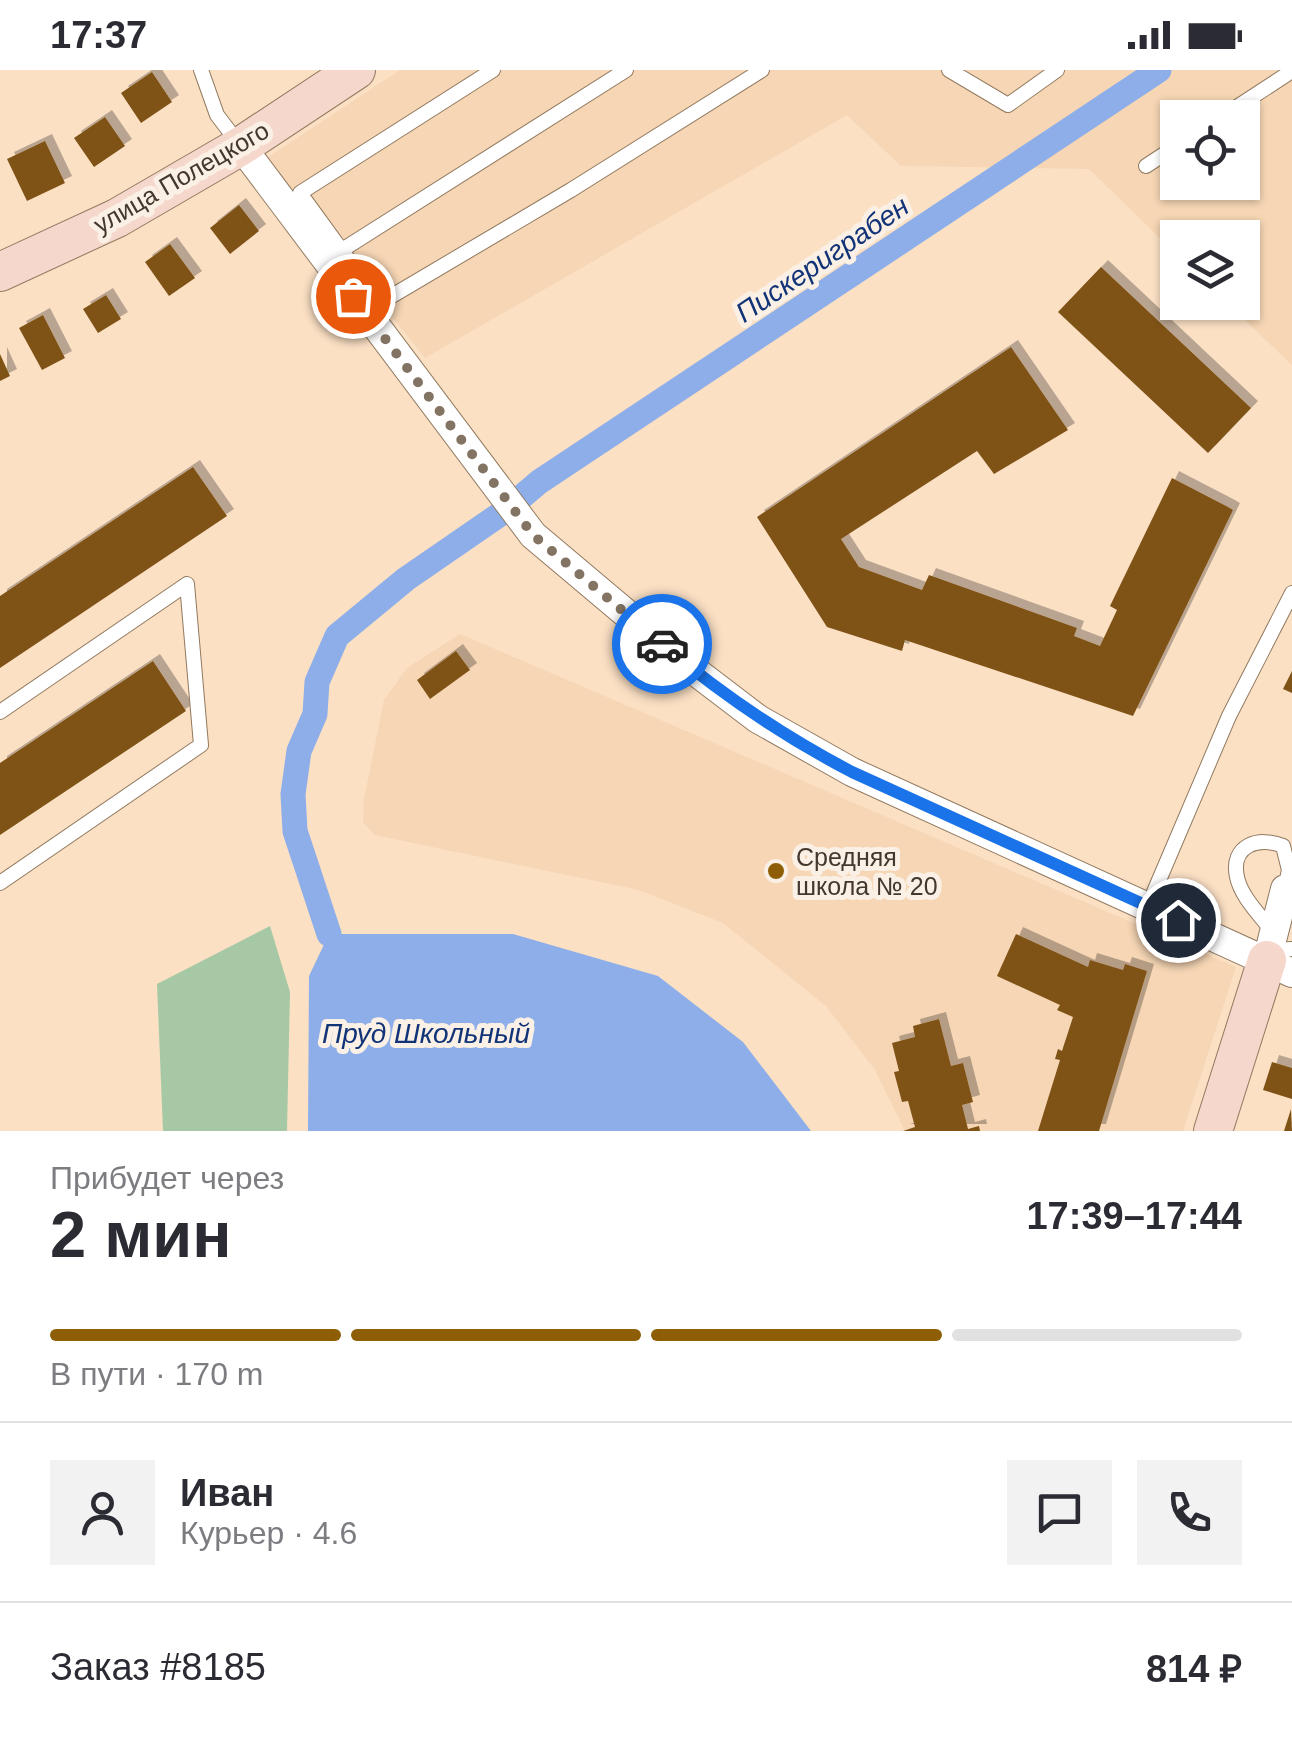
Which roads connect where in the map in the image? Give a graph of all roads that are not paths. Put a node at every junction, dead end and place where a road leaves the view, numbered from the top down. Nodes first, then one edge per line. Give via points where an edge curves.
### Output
1 (201, 70) edge
2 (356, 70) edge
3 (492, 70) edge
4 (626, 70) edge
5 (762, 70) edge
6 (949, 70) edge
7 (1057, 70) edge
8 (1292, 71) edge
9 (1248, 100) edge
10 (241, 146) junction
11 (1160, 157) edge
12 (1146, 166) dead end
13 (342, 250) junction
14 (0, 272) edge
15 (1292, 593) edge
16 (0, 712) edge
17 (0, 883) edge
18 (1285, 889) joint
19 (1148, 906) junction
20 (1279, 953) edge
21 (1212, 1131) edge

1 - 10 lane via 216,115
2 - 10 street, улица Полецкого
3 - 13 lane via 300,193
4 - 13 lane
5 - 13 lane via 380,303
6 - 7 lane via 1008,105
8 - 9 lane
10 - 14 street, улица Полецкого via 117,218
10 - 19 street via 533,535 628,618 804,747
11 - 12 lane
15 - 19 lane via 1229,716
16 - 17 lane via 186,584 202,745
18 - 20 street
18 - 20 lane via 1283,846 1255,840 1244,847 1237,878
19 - 20 street
20 - 21 street

